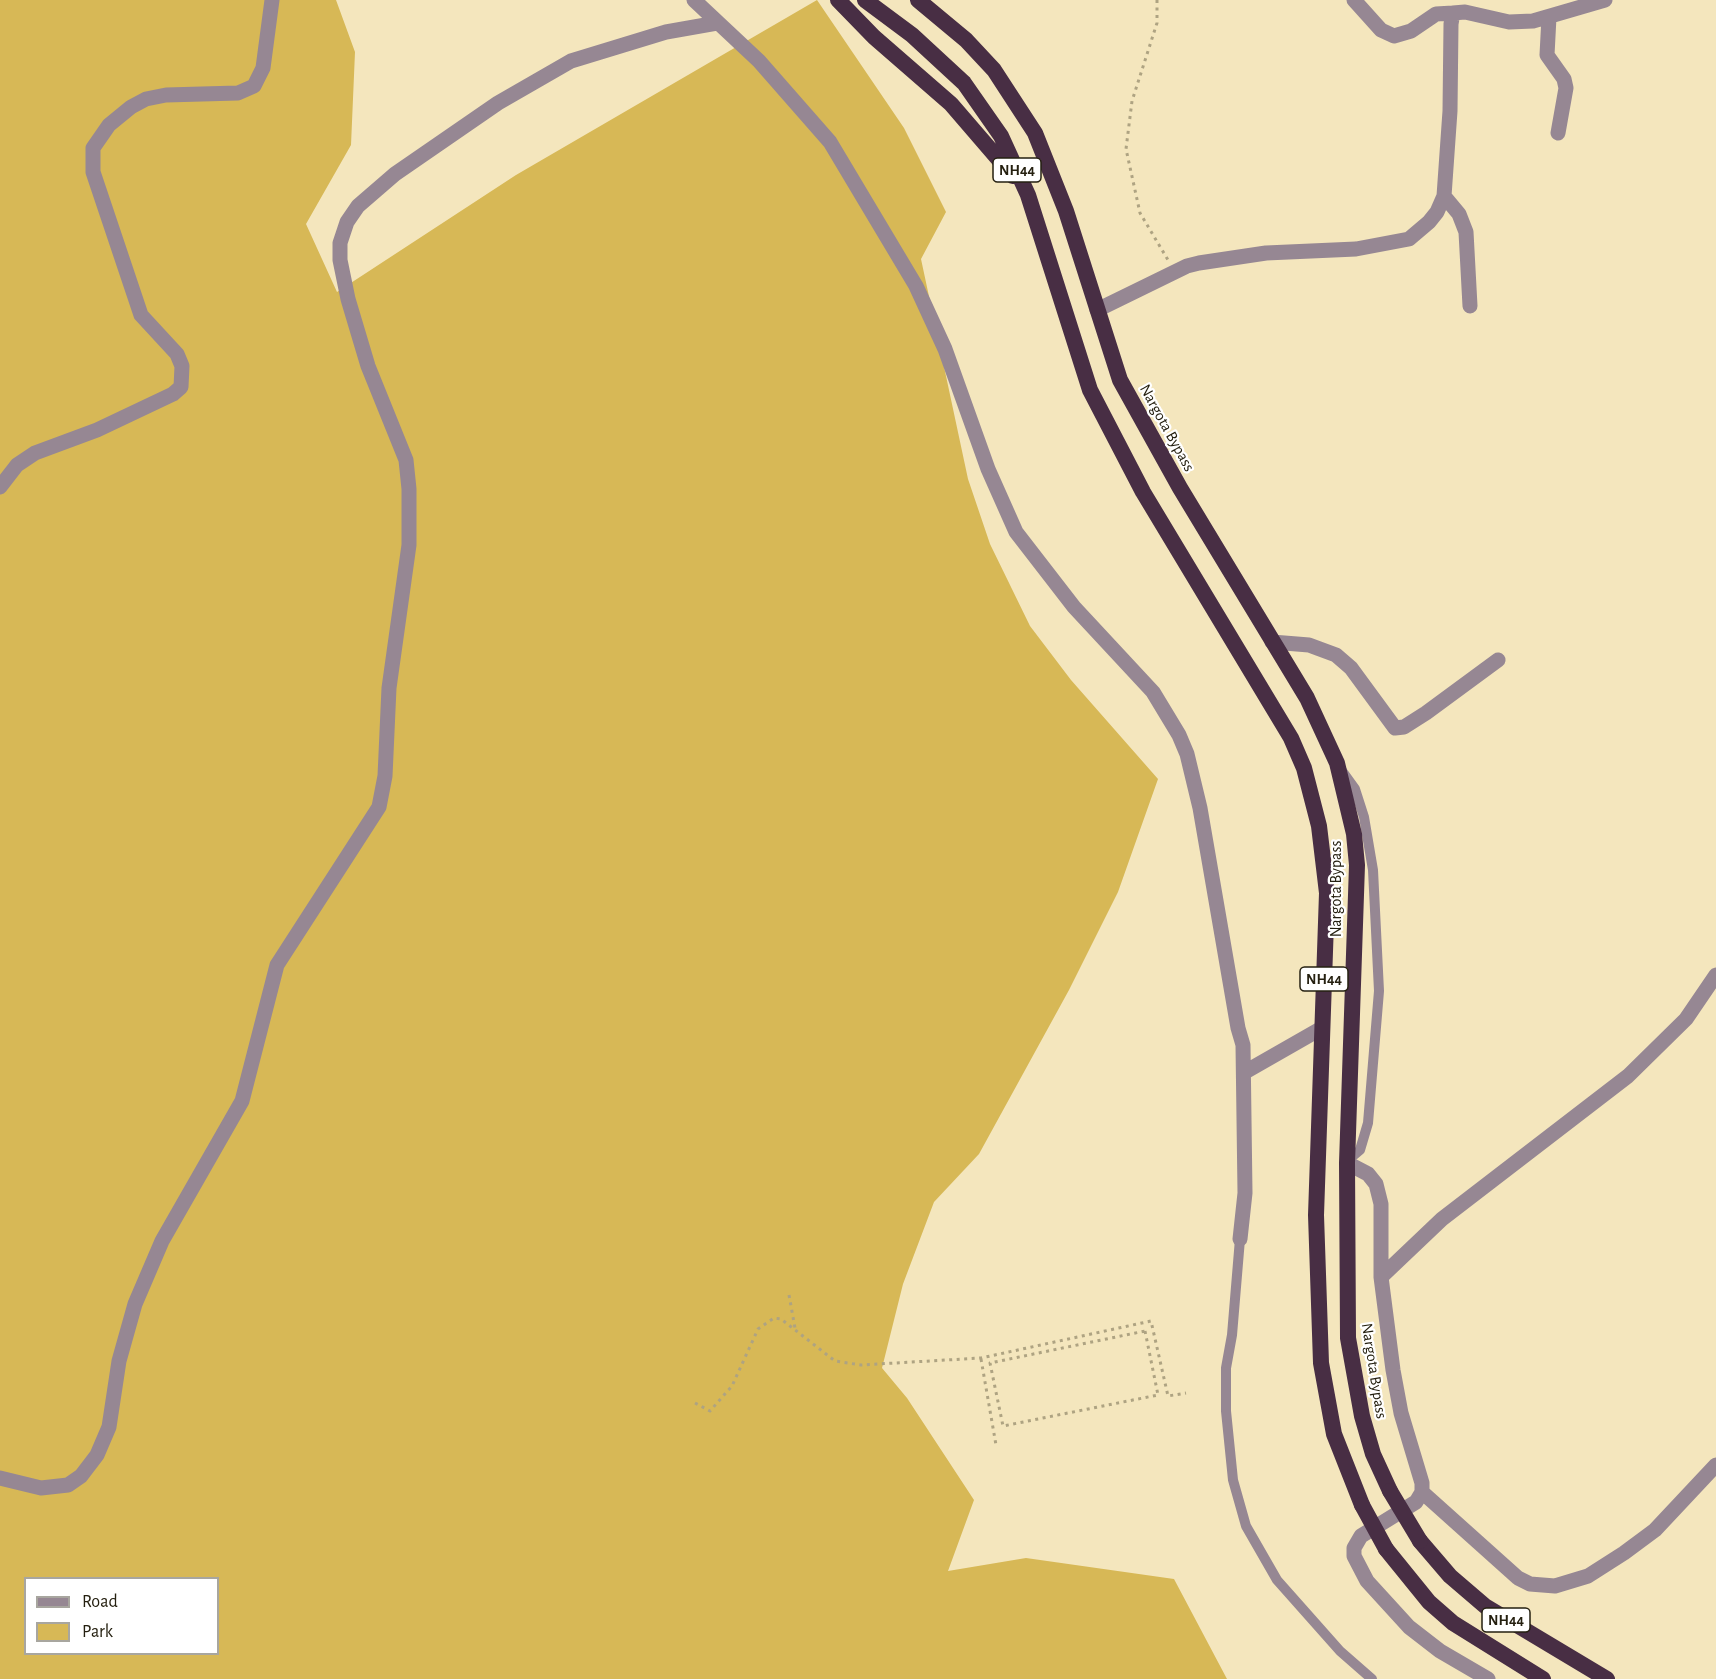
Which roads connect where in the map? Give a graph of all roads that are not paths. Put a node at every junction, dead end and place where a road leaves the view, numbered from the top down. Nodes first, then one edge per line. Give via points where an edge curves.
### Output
1 (272, 0) edge
2 (694, 0) edge
3 (838, 0) edge
4 (865, 0) edge
5 (918, 0) edge
6 (1354, 0) edge
7 (1605, 0) edge
8 (1453, 13) junction
9 (1550, 17) junction
10 (717, 23) junction
11 (1558, 133) dead end
12 (1028, 195) junction
13 (1443, 196) junction
14 (1470, 306) dead end
15 (1097, 310) junction
16 (0, 487) edge
17 (1272, 642) junction
18 (1498, 660) dead end
19 (1337, 763) junction
20 (1716, 975) edge
21 (1711, 993) edge
22 (1322, 1028) junction
23 (1245, 1072) junction
24 (1347, 1162) junction
25 (1240, 1239) joint
26 (1381, 1277) junction
27 (1716, 1465) edge
28 (0, 1478) edge
29 (1422, 1492) junction
30 (1372, 1679) edge
31 (1488, 1679) edge
32 (1544, 1679) edge
33 (1607, 1679) edge

1 - 16 street via 263,68 254,86 238,93 146,99 109,125 93,148 93,172 141,315 177,354 182,366 182,387 97,430 35,453 17,465
2 - 10 street
3 - 12 highway via 951,104
4 - 12 highway, Nargota Bypass / NH44 via 912,35 964,82 1000,135
5 - 15 highway, Nargota Bypass / NH44 via 966,40 994,70 1035,133 1066,211
6 - 8 street via 1381,30 1394,36 1436,14
7 - 9 street
8 - 9 street via 1509,22
8 - 13 street
9 - 11 street via 1548,59 1564,79 1566,88
10 - 23 street via 759,61 830,142 916,285 1016,531 1074,607 1153,692 1179,735 1200,808
10 - 28 street via 666,32 571,61 498,103 395,174 358,206 347,222 340,251 348,299 368,366 406,460 409,489 409,545 388,688 386,776 379,807 278,965 242,1101 162,1241 135,1304 119,1361 109,1427 97,1455 81,1476 68,1485 41,1488
12 - 22 highway, Nargota Bypass / NH44 via 1090,390 1143,492 1291,738 1307,778 1319,826 1328,893
13 - 14 street via 1465,226
13 - 15 street via 1437,212 1409,239 1356,249 1266,253 1198,263
15 - 17 highway, Nargota Bypass / NH44 via 1120,380
17 - 18 street via 1309,645 1336,655 1352,668 1395,728 1404,727 1426,713
17 - 19 highway, Nargota Bypass / NH44 via 1307,698
19 - 24 highway, Nargota Bypass / NH44 via 1354,834 1357,865
19 - 24 lane via 1355,789 1364,817 1373,870 1378,945 1379,991 1368,1123 1360,1150
20 - 21 street
21 - 26 street via 1628,1077 1442,1220
22 - 23 street
22 - 32 highway, Nargota Bypass / NH44, bridge via 1316,1215 1321,1363 1334,1434 1347,1472 1386,1549 1423,1595 1453,1623
23 - 25 street via 1245,1192
24 - 26 street via 1368,1174 1376,1184 1381,1203
24 - 33 highway, Nargota Bypass / NH44, bridge via 1348,1338 1362,1416 1390,1491 1420,1541 1450,1576 1485,1606
25 - 30 lane via 1226,1368 1226,1411 1233,1480 1246,1526 1276,1580 1340,1651
26 - 29 street via 1401,1413
27 - 29 street via 1655,1530 1588,1576 1555,1586 1530,1584 1518,1578
29 - 31 street via 1416,1502 1361,1536 1354,1556 1367,1581 1409,1627 1440,1651

